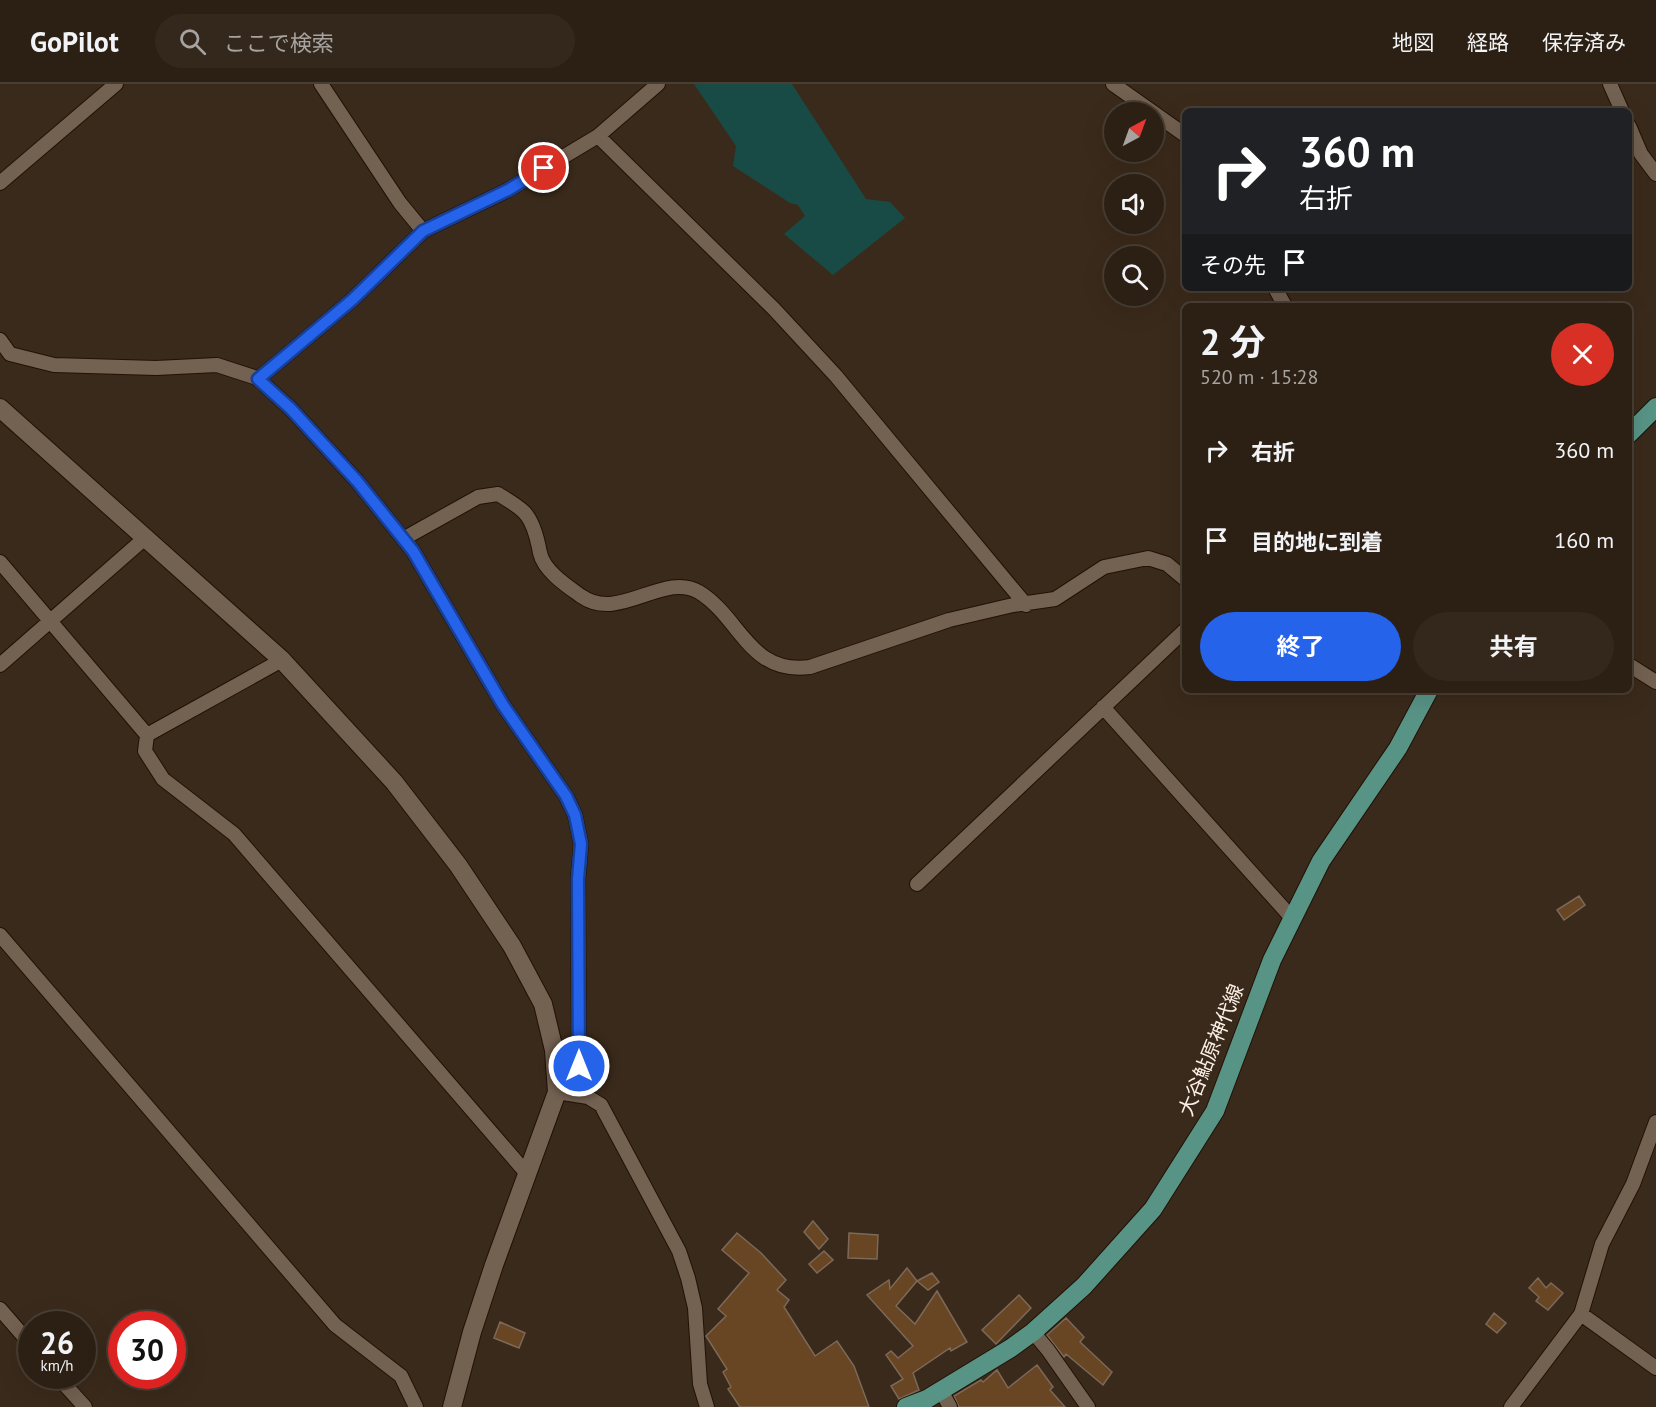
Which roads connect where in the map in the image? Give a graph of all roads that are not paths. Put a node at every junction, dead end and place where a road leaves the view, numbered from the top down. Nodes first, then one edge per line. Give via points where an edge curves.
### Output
1 (116, 84) edge
2 (321, 84) edge
3 (658, 84) edge
4 (1113, 84) edge
5 (1610, 84) edge
6 (1621, 108) edge
7 (1182, 133) edge
8 (1632, 133) edge
9 (598, 136) junction
10 (1656, 174) edge
11 (0, 183) edge
12 (423, 231) junction
13 (0, 340) edge
14 (258, 379) junction
15 (1656, 407) edge
16 (0, 408) edge
17 (1632, 431) edge
18 (145, 538) junction
19 (403, 539) junction
20 (0, 561) edge
21 (1182, 576) edge
22 (1026, 605) junction
23 (51, 621) junction
24 (1182, 633) edge
25 (282, 660) junction
26 (0, 665) edge
27 (1632, 667) edge
28 (1656, 682) edge
29 (1427, 693) edge
30 (1103, 706) junction
31 (147, 735) junction
32 (917, 884) dead end
33 (1292, 918) junction
34 (0, 935) edge
35 (557, 1092) junction
36 (588, 1097) junction
37 (1656, 1122) edge
38 (528, 1175) junction
39 (0, 1309) edge
40 (1581, 1314) junction
41 (18, 1330) edge
42 (1033, 1332) junction
43 (1656, 1368) edge
44 (69, 1389) edge
45 (940, 1389) junction
46 (85, 1407) edge
47 (416, 1407) edge
48 (452, 1407) edge
49 (707, 1407) edge
50 (906, 1407) edge
51 (950, 1407) edge
52 (1088, 1407) edge
53 (1511, 1407) edge

1 - 11 street
2 - 12 street
3 - 9 street
4 - 7 street
5 - 6 street
8 - 10 street
9 - 12 street via 508,190
9 - 22 street via 774,309 836,376
12 - 14 street via 352,300
13 - 14 street via 10,354 54,365 217,365
14 - 19 street via 357,481
15 - 17 main road
16 - 18 street
18 - 23 street
18 - 25 street
19 - 22 street via 478,497 498,494 525,512 551,572 582,597 599,604 621,603 682,587 698,592 772,664 793,669 810,667 949,620 1013,604
19 - 36 street via 575,815 581,844 579,1066
20 - 23 street
21 - 22 street via 1167,564 1148,558 1104,567 1055,599
23 - 26 street
23 - 31 street
24 - 30 street
25 - 31 street
25 - 35 street via 394,782 458,864 512,946 543,1004 554,1050
27 - 28 street
29 - 33 main road, 大谷鮎原神代線 via 1398,748 1321,861
30 - 32 street
30 - 33 street
31 - 38 street via 145,751 163,779 234,834
33 - 42 main road, 大谷鮎原神代線 via 1272,960 1215,1111 1193,1148 1153,1209 1084,1286
34 - 47 street via 335,1325 401,1376
35 - 36 street
35 - 38 street
36 - 49 street via 601,1105 679,1251 695,1308 700,1384
37 - 40 street via 1633,1184 1602,1244
38 - 48 street via 480,1310
39 - 41 street
40 - 43 street
40 - 53 street
42 - 45 main road, 大谷鮎原神代線
42 - 52 street
44 - 46 street
45 - 50 main road, 大谷鮎原神代線
45 - 51 street

